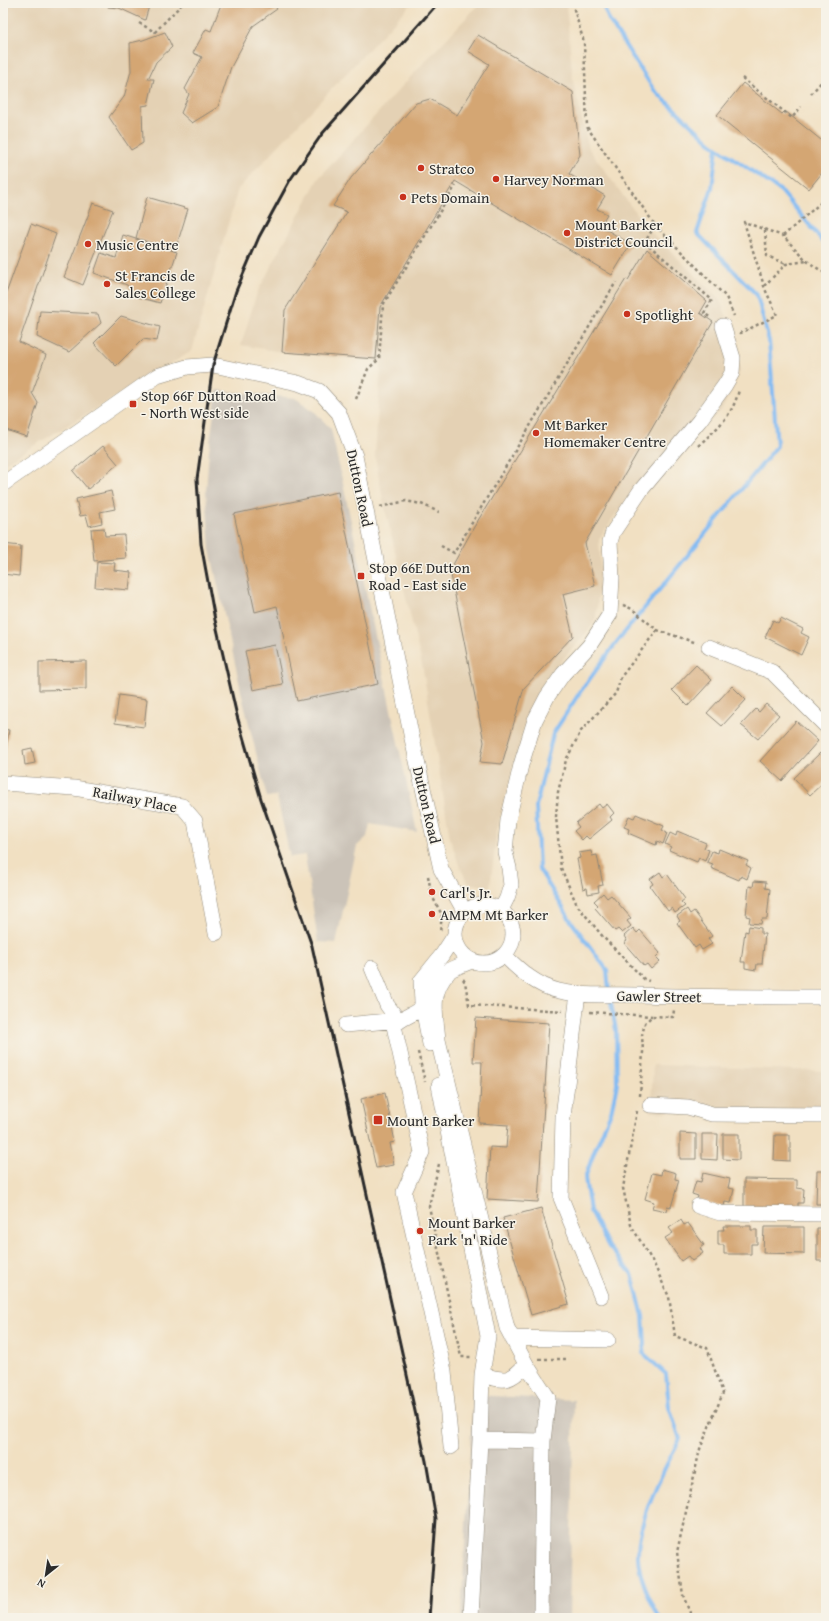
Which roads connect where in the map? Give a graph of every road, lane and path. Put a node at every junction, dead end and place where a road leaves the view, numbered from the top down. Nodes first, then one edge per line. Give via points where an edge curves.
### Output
1 (183, 3) edge
2 (572, 3) edge
3 (139, 23) dead end
4 (742, 78) dead end
5 (823, 80) dead end
6 (812, 94) dead end
7 (801, 107) dead end
8 (456, 185) dead end
9 (826, 198) edge
10 (655, 225) junction
11 (766, 230) junction
12 (783, 236) junction
13 (807, 261) junction
14 (786, 264) junction
15 (826, 274) edge
16 (616, 282) dead end
17 (764, 286) junction
18 (732, 324) junction
19 (740, 386) dead end
20 (356, 399) dead end
21 (694, 450) dead end
22 (3, 484) edge
23 (380, 507) dead end
24 (440, 512) dead end
25 (441, 546) dead end
26 (622, 597) dead end
27 (657, 630) junction
28 (708, 647) joint
29 (826, 726) edge
30 (3, 782) edge
31 (501, 910) junction
32 (465, 912) junction
33 (214, 920) dead end
34 (455, 935) junction
35 (504, 955) junction
36 (472, 961) junction
37 (372, 968) dead end
38 (448, 973) junction
39 (654, 983) dead end
40 (578, 993) junction
41 (676, 997) junction
42 (826, 997) edge
43 (423, 1006) junction
44 (603, 1013) dead end
45 (652, 1016) junction
46 (398, 1020) junction
47 (346, 1025) dead end
48 (417, 1047) dead end
49 (425, 1084) dead end
50 (642, 1105) junction
51 (826, 1115) edge
52 (442, 1166) dead end
53 (698, 1206) dead end
54 (826, 1214) edge
55 (601, 1296) dead end
56 (512, 1338) junction
57 (608, 1340) dead end
58 (474, 1351) dead end
59 (566, 1359) dead end
60 (531, 1361) junction
61 (482, 1375) junction
62 (480, 1440) junction
63 (543, 1441) junction
64 (451, 1446) dead end
65 (471, 1618) edge
66 (541, 1618) edge
67 (692, 1618) edge

1 - 3 path via 155,32
2 - 10 path via 584,42 587,127
4 - 7 path via 792,118
5 - 6 path
8 - 20 path via 383,305 379,359 368,369
9 - 12 path
10 - 18 path via 726,297
10 - 18 path via 645,242 712,300 704,313
11 - 12 path
11 - 14 path via 768,256
11 - 17 path via 744,222
12 - 13 path
13 - 14 path
13 - 15 path
14 - 17 path
16 - 25 path via 454,553
17 - 18 path via 777,315 741,333
18 - 31 street via 732,373 699,421 641,490 613,532 610,542 610,614 589,646 563,674 535,720 508,820 505,852 511,885
19 - 21 path via 728,418
22 - 32 street, Dutton Road via 157,376 187,367 213,365 298,383 319,391 339,414 355,456 441,869
23 - 24 path via 406,501
26 - 27 path via 623,605 632,609
27 - 28 path
27 - 39 path via 621,677 616,693 581,731 566,760 558,792 556,817 561,868 577,905 604,938 644,979
28 - 29 street via 772,672
30 - 33 street, Railway Place via 74,788 182,806 195,821
31 - 32 street via 480,905
31 - 35 street via 507,916 513,932 510,949
32 - 34 street via 457,922
34 - 36 street via 456,944 461,952
34 - 43 street via 420,981
35 - 36 street via 499,960 486,964
35 - 40 street, Gawler Street via 540,984 559,991
36 - 38 street
37 - 46 street via 387,1005
38 - 43 street via 432,981
38 - 56 street via 436,990 438,1040 507,1328
40 - 41 street, Gawler Street
40 - 55 street via 563,1118 561,1198
41 - 42 street, Gawler Street
41 - 45 path via 673,1017
43 - 46 street
43 - 61 street via 488,1336
44 - 45 path
45 - 50 path via 645,1023 642,1035
46 - 47 street
46 - 64 street via 394,1026 422,1152 404,1192 444,1371
48 - 49 path
50 - 51 street via 688,1107 712,1114
50 - 67 path via 623,1188 631,1225 654,1264 669,1297 675,1336 707,1348 723,1393 700,1449 677,1552 683,1595
52 - 58 path via 441,1158 429,1206 461,1357 473,1357
53 - 54 street via 720,1213
56 - 57 street
56 - 60 street
59 - 60 path
60 - 61 street via 516,1376 500,1380
60 - 63 street via 548,1398
61 - 62 street
62 - 63 street
62 - 65 street
63 - 66 street

